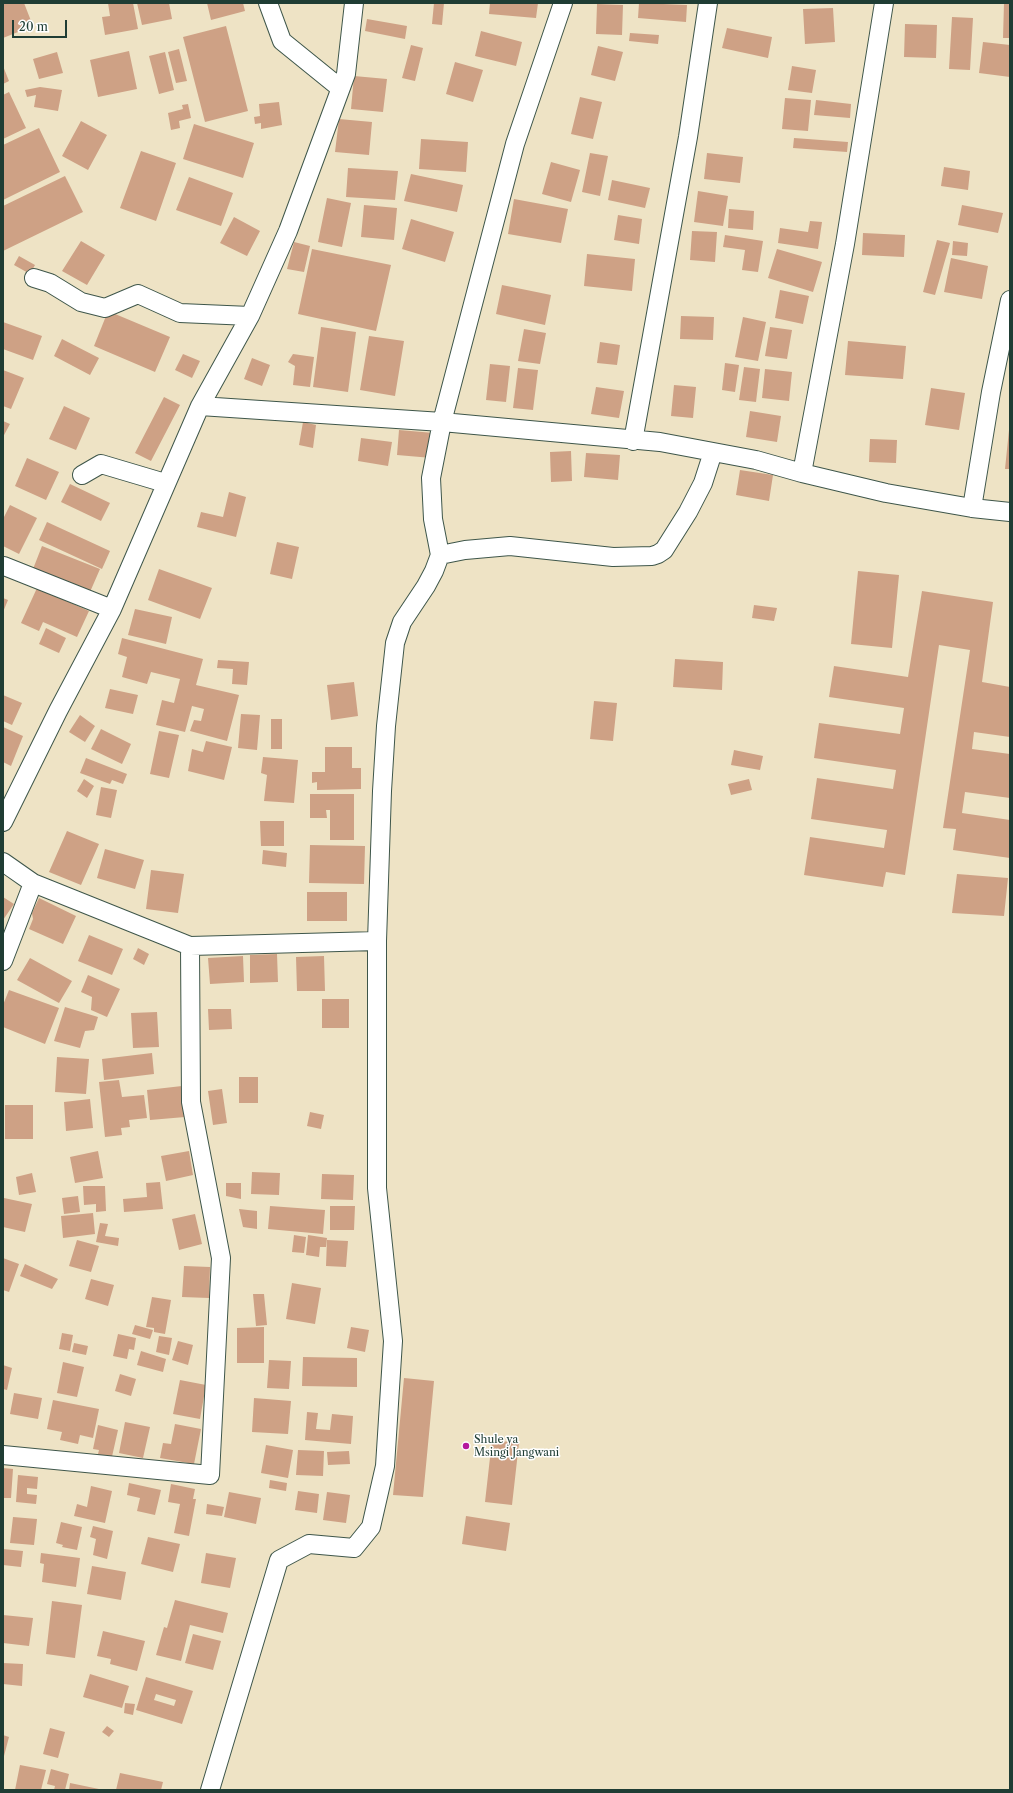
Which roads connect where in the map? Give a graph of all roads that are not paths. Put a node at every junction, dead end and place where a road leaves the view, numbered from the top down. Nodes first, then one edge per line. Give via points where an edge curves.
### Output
1 (268, 3) edge
2 (354, 3) edge
3 (563, 3) edge
4 (708, 3) edge
5 (884, 3) edge
6 (340, 88) junction
7 (34, 278) dead end
8 (1010, 300) edge
9 (250, 316) junction
10 (200, 406) junction
11 (442, 422) junction
12 (633, 441) junction
13 (713, 452) junction
14 (802, 473) junction
15 (82, 475) dead end
16 (166, 483) junction
17 (972, 508) junction
18 (1010, 512) edge
19 (440, 555) junction
20 (4, 566) dead end
21 (112, 609) junction
22 (3, 822) edge
23 (3, 862) edge
24 (33, 883) junction
25 (377, 941) junction
26 (190, 946) junction
27 (3, 961) edge
28 (3, 1455) edge
29 (210, 1790) edge

1 - 6 street via 282,41
2 - 6 street via 346,74
3 - 11 street via 515,144
4 - 12 street via 688,137
5 - 14 street via 845,244
6 - 9 street via 288,231
7 - 9 street via 50,283 81,302 105,308 138,294 180,313
8 - 17 street via 991,392
9 - 10 street
10 - 11 street
10 - 16 street
11 - 12 street
11 - 19 street via 431,478 432,506
12 - 13 street via 660,442
13 - 14 street via 756,460
13 - 19 street via 703,483 688,512 664,550 658,554 613,557 510,546
14 - 17 street via 886,494
15 - 16 street via 101,464
16 - 21 street
17 - 18 street
19 - 25 street via 426,586 402,622 396,643 386,726
20 - 21 street
21 - 22 street
23 - 24 street
24 - 26 street
24 - 27 street
25 - 26 street
25 - 29 street via 377,1188 393,1340 385,1466 371,1527 354,1548 309,1544 279,1560
26 - 28 street via 191,1102 221,1258 210,1475

